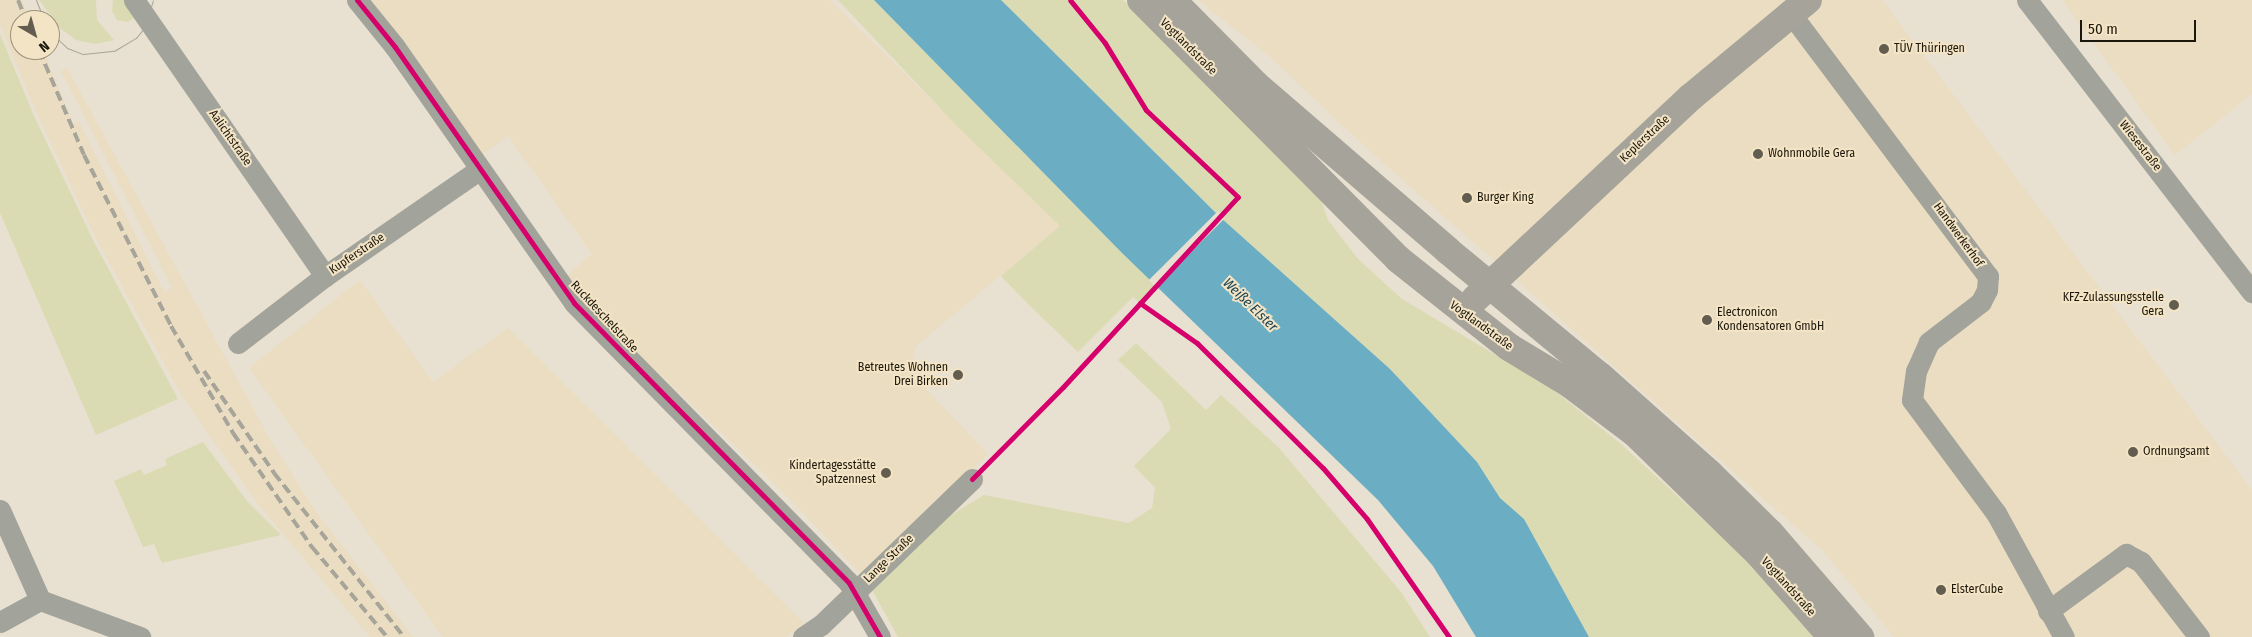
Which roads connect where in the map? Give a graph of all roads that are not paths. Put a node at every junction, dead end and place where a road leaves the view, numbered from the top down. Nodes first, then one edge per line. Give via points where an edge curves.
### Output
1 (134, 0) edge
2 (357, 0) edge
3 (1141, 0) edge
4 (1172, 0) edge
5 (2027, 0) edge
6 (1799, 7) edge
7 (480, 170) junction
8 (325, 276) junction
9 (1488, 285) junction
10 (2252, 292) edge
11 (1462, 312) junction
12 (238, 343) dead end
13 (972, 479) dead end
14 (0, 510) edge
15 (856, 592) junction
16 (40, 600) junction
17 (2048, 611) junction
18 (0, 622) edge
19 (140, 637) edge
20 (803, 637) edge
21 (880, 637) edge
22 (1832, 637) edge
23 (1860, 637) edge
24 (2064, 637) edge
25 (2199, 637) edge

1 - 8 street, Aalichtstraße
2 - 7 street, Ruckdeschelstraße via 395,47
3 - 11 main road, Vogtlandstraße via 1398,259
4 - 9 main road, Vogtlandstraße via 1255,84
5 - 10 street, Wiesestraße
6 - 9 main road, Keplerstraße via 1690,97
6 - 17 street, Handwerkerhof via 1988,276 1987,290 1981,302 1929,342 1916,371 1912,400 1996,513
7 - 8 street, Kupferstraße
7 - 15 street, Ruckdeschelstraße via 574,303
8 - 12 street, Kupferstraße
9 - 11 main road, Keplerstraße
9 - 23 main road, Vogtlandstraße via 1600,376 1710,474 1770,533
11 - 22 main road, Vogtlandstraße via 1509,347 1570,384 1635,433 1759,554
13 - 15 street, Lange Straße
14 - 16 street
15 - 20 street, Lange Straße via 821,625
15 - 21 street, Ruckdeschelstraße
16 - 18 street
16 - 19 street
17 - 24 street, Handwerkerhof
17 - 25 street via 2126,554 2141,562

